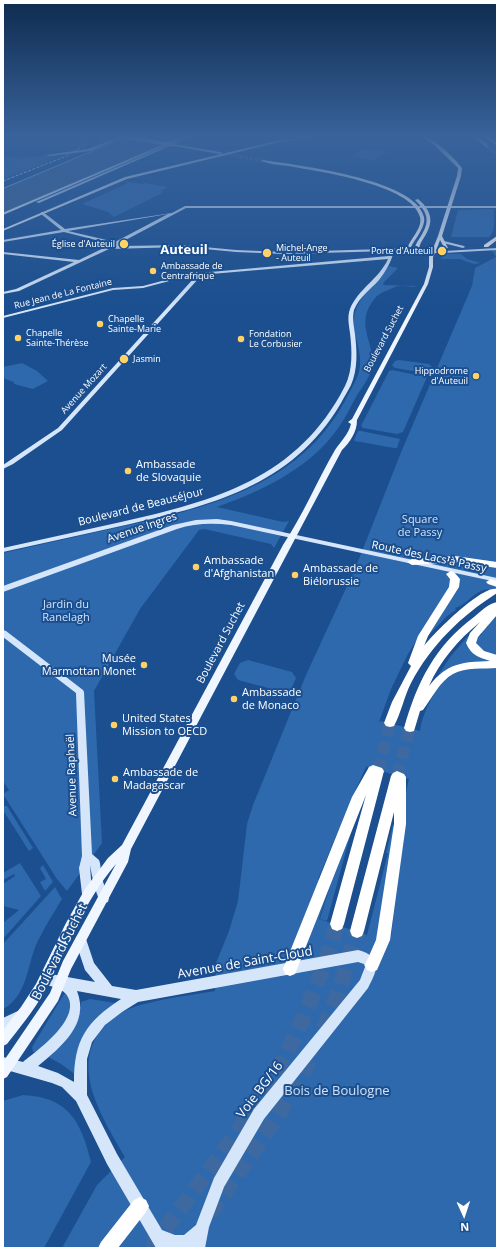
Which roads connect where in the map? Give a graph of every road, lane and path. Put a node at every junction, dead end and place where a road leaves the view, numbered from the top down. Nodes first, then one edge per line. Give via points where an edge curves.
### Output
1 (52, 193) edge
2 (58, 193) edge
3 (89, 193) edge
4 (400, 193) edge
5 (407, 193) edge
6 (454, 193) edge
7 (38, 202) joint
8 (497, 206) edge
9 (417, 207) junction
10 (424, 207) junction
11 (449, 207) junction
12 (201, 208) junction
13 (8, 212) junction
14 (42, 213) junction
15 (171, 213) junction
16 (3, 214) edge
17 (3, 230) edge
18 (65, 231) junction
19 (440, 236) junction
20 (497, 238) edge
21 (3, 241) edge
22 (444, 242) junction
23 (115, 244) junction
24 (463, 247) junction
25 (108, 248) junction
26 (122, 248) junction
27 (408, 248) junction
28 (486, 248) junction
29 (497, 248) edge
30 (394, 249) junction
31 (417, 249) junction
32 (445, 250) junction
33 (3, 253) edge
34 (433, 253) junction
35 (399, 255) junction
36 (390, 257) junction
37 (438, 258) junction
38 (79, 261) junction
39 (431, 267) junction
40 (196, 274) junction
41 (3, 293) edge
42 (3, 317) edge
43 (3, 467) edge
44 (292, 536) junction
45 (3, 550) edge
46 (357, 551) junction
47 (412, 562) junction
48 (497, 565) edge
49 (451, 574) junction
50 (495, 584) edge
51 (3, 589) edge
52 (497, 605) edge
53 (497, 608) edge
54 (3, 633) edge
55 (497, 659) edge
56 (497, 664) edge
57 (406, 681) junction
58 (390, 723) tunnel mouth
59 (126, 848) junction
60 (87, 856) junction
61 (97, 879) junction
62 (88, 894) junction
63 (104, 898) junction
64 (337, 924) tunnel mouth
65 (357, 931) tunnel mouth
66 (81, 940) junction
67 (372, 965) junction
68 (290, 969) junction
69 (45, 979) junction
70 (60, 982) junction
71 (110, 992) junction
72 (136, 996) junction
73 (23, 1014) junction
74 (3, 1024) edge
75 (3, 1040) edge
76 (5, 1067) edge
77 (26, 1068) junction
78 (81, 1096) junction
79 (140, 1206) junction
80 (202, 1227) junction
81 (156, 1235) junction
82 (107, 1248) edge
83 (164, 1248) edge
84 (198, 1248) edge

1 - 13 main road
2 - 7 street
3 - 14 main road
4 - 9 main road
5 - 10 main road
6 - 11 main road
7 - 13 main road
8 - 11 street
9 - 10 street
9 - 12 street
9 - 27 main road via 421,212 422,222
10 - 11 street
10 - 31 main road via 429,222
11 - 19 main road
12 - 15 street
12 - 15 street via 185,207
13 - 16 main road
14 - 17 main road
14 - 18 street
15 - 18 street
15 - 23 street
18 - 21 street
18 - 23 street
19 - 22 main road
19 - 34 main road
20 - 28 highway
22 - 24 street
22 - 32 main road
23 - 25 street
23 - 26 street
24 - 28 street
24 - 32 street
25 - 26 street
25 - 38 street
26 - 30 street via 183,246 284,253
27 - 30 street
27 - 31 main road
28 - 29 street
28 - 32 street via 466,252
30 - 35 street via 394,254
30 - 36 street, Boulevard de Beauséjour
31 - 34 main road
31 - 34 main road
31 - 35 street, Rue Jean de La Fontaine
32 - 34 main road
32 - 37 main road, Boulevard Suchet
33 - 38 street
34 - 37 main road
34 - 39 main road, Boulevard Suchet
35 - 36 street, Rue Jean de La Fontaine
36 - 40 street, Rue Jean de La Fontaine
36 - 45 street, Boulevard de Beauséjour via 381,274 362,293 351,312 354,358 346,389 325,426 309,444 279,468 238,490 190,508
37 - 39 main road, Boulevard Suchet
38 - 41 street via 17,290
39 - 44 main road, Boulevard Suchet via 426,284 354,420 355,424
40 - 42 street, Rue Jean de La Fontaine via 143,287 113,289
40 - 43 street, Avenue Mozart via 189,286 60,429
44 - 46 street, Avenue Ingres
44 - 51 street, Avenue Ingres via 231,523 190,523
44 - 59 main road, Boulevard Suchet
46 - 47 street, Route des Lacs à Passy
46 - 49 street, Route des Lacs à Passy
47 - 48 highway via 455,559
47 - 50 street, Route des Lacs à Passy
49 - 50 street, Route des Lacs à Passy
49 - 57 highway via 455,579 454,587 423,636
50 - 57 highway via 446,627 422,655
52 - 56 highway via 467,627 443,654 424,685 412,723 423,702 446,674 459,668
53 - 55 highway via 471,643 480,654
54 - 60 street, Avenue Raphaël via 80,692
57 - 58 highway
59 - 61 main road, Boulevard Suchet
59 - 63 main road, Boulevard Suchet via 124,859
60 - 61 street, Avenue Raphaël via 95,863
60 - 62 street, Avenue Raphaël via 84,868
61 - 62 main road, Boulevard Suchet
61 - 63 street, Avenue Raphaël
62 - 69 main road, Boulevard Suchet
63 - 66 main road, Boulevard Suchet
64 - 68 highway via 376,770 358,797
65 - 67 highway via 399,776 400,824 383,940
66 - 70 main road, Boulevard Suchet
66 - 71 street via 90,968
67 - 68 street, Avenue de Saint-Cloud via 370,960 358,956
67 - 80 street, Voie BG/16 via 364,984 260,1114 219,1184
68 - 72 street, Avenue de Saint-Cloud
69 - 70 street
69 - 73 main road, Boulevard Suchet
70 - 71 street
70 - 76 main road, Boulevard Suchet via 54,997
70 - 77 street via 72,992 76,1003 71,1024 59,1039
71 - 72 street
72 - 78 street via 100,1021 89,1035 81,1058
73 - 74 street
73 - 75 main road, Boulevard Suchet
76 - 77 street
77 - 78 street via 66,1083
78 - 79 street via 112,1159
79 - 81 street
79 - 82 highway
80 - 81 street via 194,1238 184,1244
80 - 84 street, Voie BG/16
81 - 83 street

